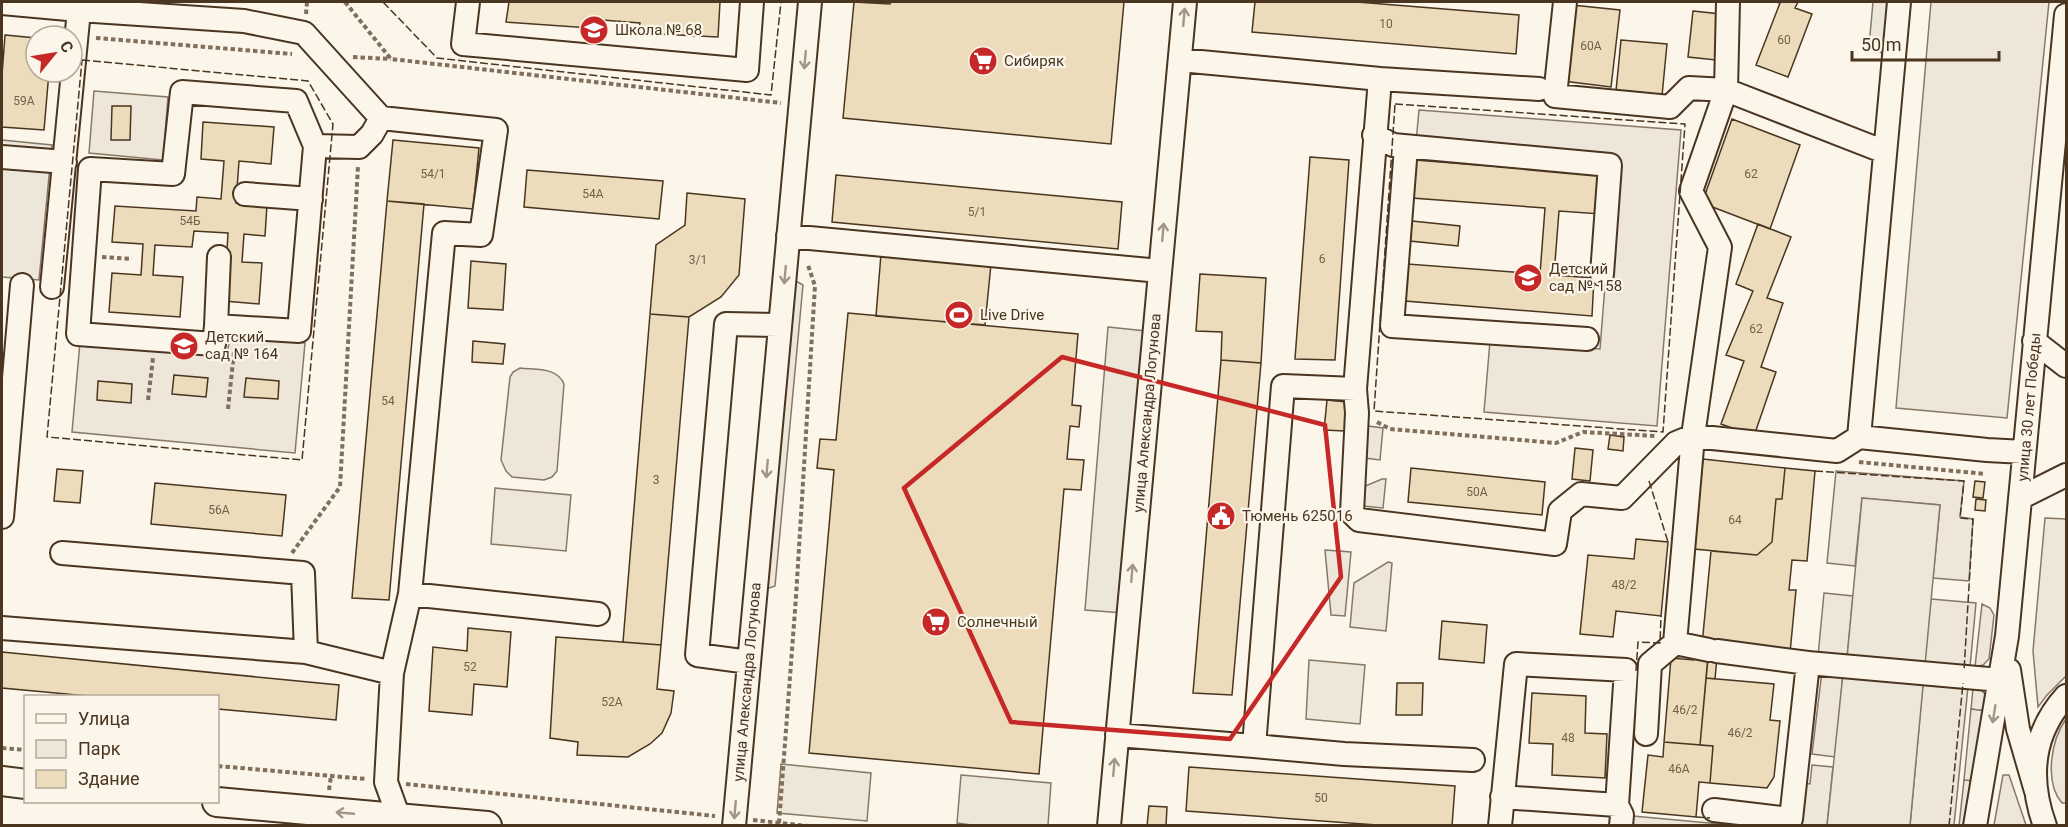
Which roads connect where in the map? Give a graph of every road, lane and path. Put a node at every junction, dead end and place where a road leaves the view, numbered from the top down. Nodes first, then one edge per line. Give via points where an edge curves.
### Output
1 (345, 2) edge
2 (468, 2) edge
3 (752, 2) edge
4 (810, 2) edge
5 (1185, 2) edge
6 (1565, 2) edge
7 (1728, 2) edge
8 (1899, 2) edge
9 (2, 3) edge
10 (79, 10) junction
11 (245, 11) edge
12 (2067, 15) edge
13 (77, 24) edge
14 (84, 38) edge
15 (2065, 45) edge
16 (325, 56) junction
17 (392, 59) junction
18 (1180, 60) junction
19 (1380, 79) junction
20 (72, 84) edge
21 (1539, 89) dead end
22 (1726, 90) junction
23 (800, 105) junction
24 (381, 118) junction
25 (1374, 135) junction
26 (315, 146) junction
27 (359, 147) junction
28 (1407, 147) junction
29 (1885, 152) junction
30 (2, 157) edge
31 (65, 162) junction
32 (2052, 178) junction
33 (245, 194) dead end
34 (311, 199) junction
35 (2067, 200) edge
36 (793, 237) junction
37 (219, 257) dead end
38 (1160, 271) junction
39 (1602, 274) dead end
40 (22, 285) dead end
41 (52, 287) dead end
42 (780, 325) junction
43 (226, 327) junction
44 (1587, 339) dead end
45 (156, 340) junction
46 (2034, 341) junction
47 (2067, 366) edge
48 (1355, 389) junction
49 (148, 400) dead end
50 (228, 409) dead end
51 (1693, 436) junction
52 (1859, 436) junction
53 (2024, 452) junction
54 (2067, 475) edge
55 (2020, 498) junction
56 (2, 517) edge
57 (62, 553) dead end
58 (279, 571) junction
59 (410, 594) junction
60 (598, 614) dead end
61 (2, 628) edge
62 (2007, 636) junction
63 (1675, 643) junction
64 (306, 652) junction
65 (749, 662) junction
66 (1808, 663) junction
67 (392, 673) junction
68 (2000, 680) junction
69 (2067, 696) edge
70 (1646, 734) dead end
71 (1117, 735) junction
72 (1254, 746) junction
73 (2, 748) edge
74 (24, 750) edge
75 (1473, 760) dead end
76 (219, 766) edge
77 (2, 781) edge
78 (386, 782) junction
79 (24, 783) edge
80 (2036, 791) junction
81 (1502, 797) junction
82 (219, 801) edge
83 (1714, 810) dead end
84 (1619, 815) edge
85 (399, 818) junction
86 (734, 822) edge
87 (779, 822) junction
88 (487, 825) edge
89 (808, 825) edge
90 (1109, 825) edge
91 (1500, 825) edge
92 (1975, 825) edge
93 (2045, 825) edge

1 - 17 path
2 - 3 street via 464,44 747,70
4 -> 23 street, улица Александра Логунова
18 -> 5 street, улица Александра Логунова
6 - 22 street via 1555,96 1670,107 1689,88
7 - 22 street
8 - 29 street
9 - 10 street
10 - 11 street
10 - 13 street
11 - 16 street via 304,33
12 - 15 street, улица 30 лет Победы
14 - 16 path
15 - 32 street, улица 30 лет Победы
16 - 17 path
16 - 24 street
17 - 23 path
18 - 19 street
38 -> 18 street, улица Александра Логунова
19 - 21 street
19 - 25 street
20 - 31 street
22 - 29 street
22 - 51 street via 1691,191 1720,247
23 - 36 street, улица Александра Логунова
24 - 27 street
24 - 59 street via 495,130 481,235 444,233
25 - 28 street via 1393,146
25 - 48 street
26 - 27 street
26 - 34 street
26 - 45 street via 296,101 182,92 173,174 90,169 78,334
27 - 58 path via 340,487
28 - 39 street via 1610,165
28 - 44 street via 1392,326
29 - 52 street
30 - 31 street
31 - 41 street
32 - 35 street
32 - 46 street, улица 30 лет Победы
33 - 34 street
34 - 43 street via 299,331
36 - 38 street
36 -> 42 street, улица Александра Логунова
36 - 87 path via 815,286
37 - 43 street
71 -> 38 street, улица Александра Логунова
40 - 56 street
42 -> 65 street, улица Александра Логунова
42 - 65 street via 726,324 697,656
43 - 45 street via 214,344
43 - 50 path
45 - 49 path
46 - 47 street
46 - 53 street, улица 30 лет Победы
48 - 51 street via 1358,413 1352,513 1359,520 1555,544 1560,511 1581,494 1622,498 1676,442
48 - 72 street via 1283,386
51 - 52 street via 1837,451
51 - 63 street
52 - 53 street
53 - 55 street, улица 30 лет Победы
54 - 55 street
55 - 62 street, улица 30 лет Победы
57 - 58 street
58 - 64 street via 303,573
59 - 60 street
59 - 67 street
61 - 64 street
62 - 68 street
62 - 80 street via 2013,706
63 - 66 street
63 - 70 street via 1650,664
64 - 67 street
65 -> 86 street, улица Александра Логунова
66 - 68 street
66 - 83 street via 1791,819
67 - 78 street
68 -> 92 street
69 - 80 street via 2050,715 2040,738
71 - 72 street
90 -> 71 street, улица Александра Логунова
72 - 75 street
73 - 74 path
76 - 78 path
77 - 79 main road
78 - 85 street
78 - 86 path
80 - 93 street
81 - 84 street
81 - 84 street via 1516,664 1626,670
81 - 91 street
85 -> 82 main road
85 - 88 main road
86 - 87 path
87 - 89 path

